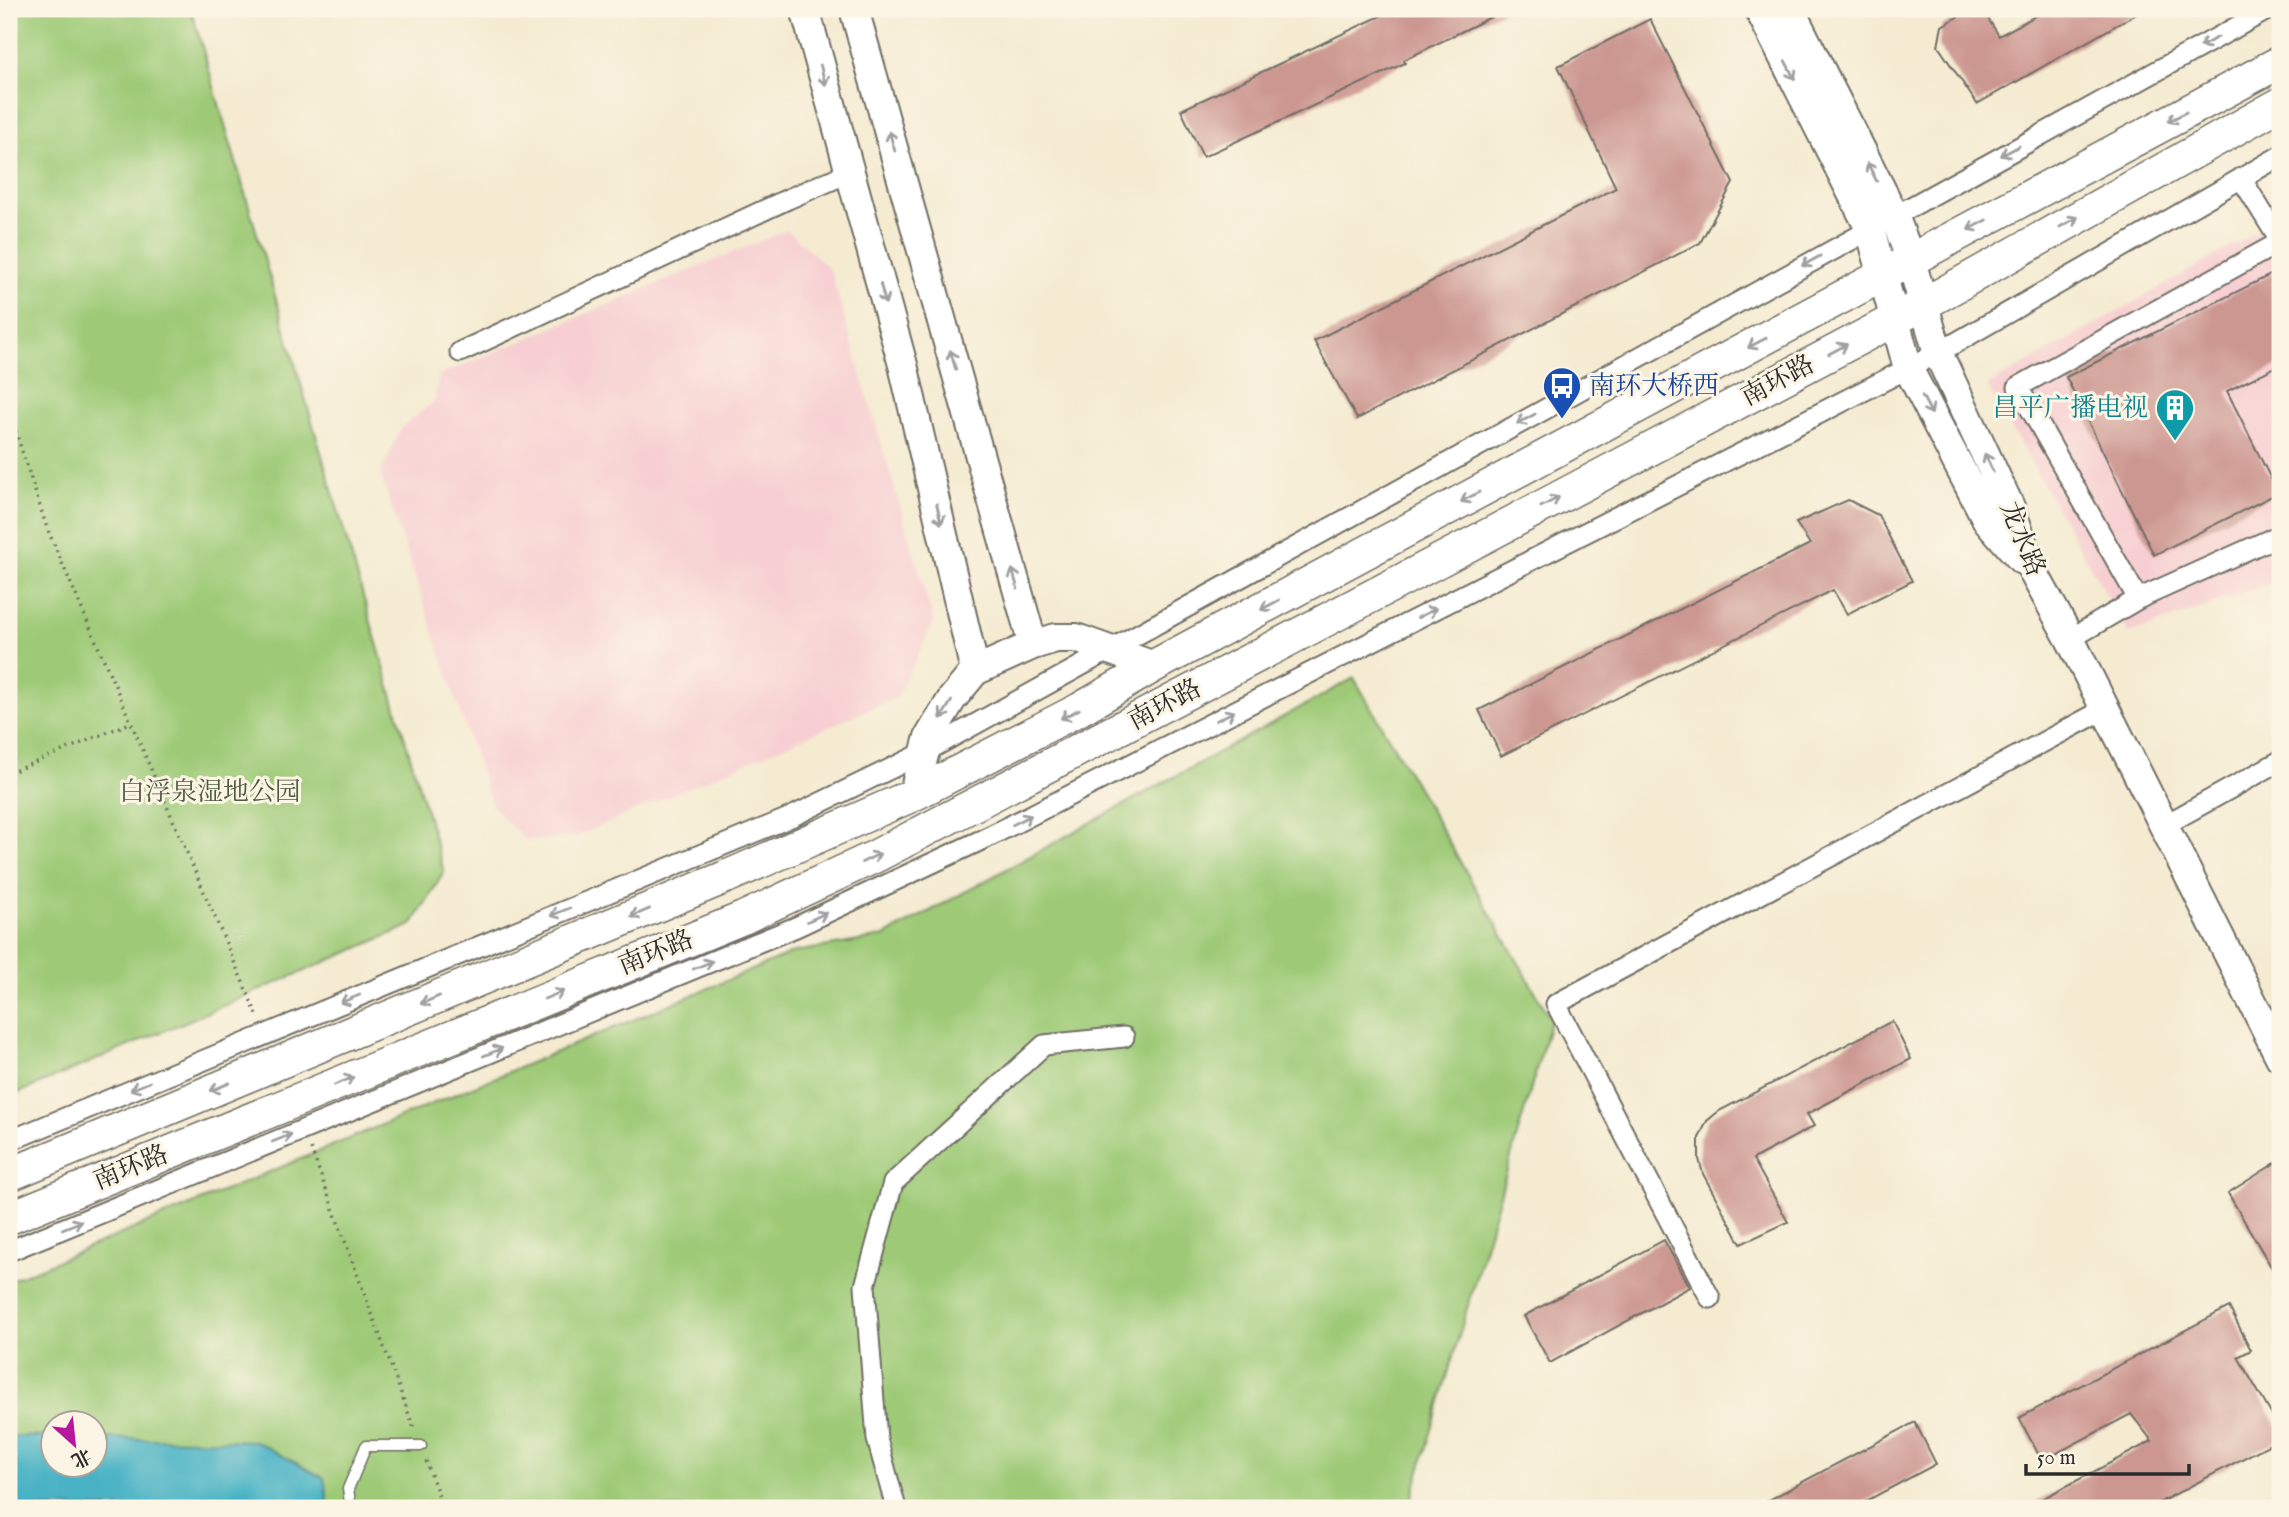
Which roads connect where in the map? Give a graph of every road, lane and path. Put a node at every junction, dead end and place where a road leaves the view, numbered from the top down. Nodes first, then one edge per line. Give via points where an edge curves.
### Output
1 (805, 9) edge
2 (854, 9) edge
3 (1759, 9) edge
4 (1790, 9) edge
5 (2269, 9) edge
6 (2280, 62) edge
7 (2280, 104) edge
8 (2280, 156) edge
9 (850, 172) junction
10 (2241, 178) junction
11 (1882, 222) junction
12 (2280, 241) edge
13 (1911, 261) junction
14 (1882, 276) junction
15 (1924, 304) junction
16 (1894, 319) junction
17 (460, 352) dead end
18 (1938, 353) junction
19 (1908, 368) junction
20 (9, 411) edge
21 (2280, 536) edge
22 (2033, 572) junction
23 (2138, 599) junction
24 (2070, 639) junction
25 (1033, 645) junction
26 (1110, 651) junction
27 (1154, 666) junction
28 (975, 671) junction
29 (2105, 709) junction
30 (130, 723) junction
31 (925, 752) junction
32 (2280, 761) edge
33 (9, 773) edge
34 (913, 795) junction
35 (2164, 826) junction
36 (748, 931) junction
37 (259, 1018) dead end
38 (1124, 1037) dead end
39 (2280, 1057) edge
40 (9, 1141) edge
41 (309, 1142) dead end
42 (9, 1175) edge
43 (9, 1219) edge
44 (9, 1251) edge
45 (1710, 1298) dead end
46 (421, 1446) junction
47 (351, 1508) edge
48 (443, 1508) edge
49 (896, 1508) edge

1 -> 9 street
25 -> 2 street
3 -> 11 street, 龙水路
11 -> 4 street, 龙水路
5 -> 11 street
6 -> 13 main road, 南环路
15 -> 7 main road, 南环路
8 - 10 street
9 - 17 street
9 -> 28 street via 903,365
10 - 12 street
10 - 18 street
11 - 13 street, 龙水路
11 - 14 street, 龙水路
11 -> 26 street
12 - 23 street via 2018,387
13 - 14 main road, 南环路
13 - 15 street, 龙水路
14 - 16 street, 龙水路
14 -> 27 main road, 南环路
15 - 16 main road, 南环路
15 - 18 street, 龙水路
16 - 19 street, 龙水路
36 -> 16 main road, 南环路 via 876,856
18 - 19 street
22 -> 18 street, 龙水路 via 2010,507
19 -> 22 street, 龙水路 via 1987,520
36 -> 19 street via 796,927 992,835
20 - 30 path via 47,528
21 - 23 street
22 - 24 street, 龙水路
23 - 24 street
24 - 29 street, 龙水路
25 - 26 street via 1076,638
25 - 28 street
26 - 27 street
26 - 31 street
27 -> 34 main road, 南环路
28 -> 31 street via 952,699
29 - 35 street, 龙水路
29 - 45 street via 1556,1004
30 - 33 path
30 - 37 path
31 - 34 street
31 -> 40 street, bridge via 791,817
32 - 35 street
34 -> 42 main road, 南环路, bridge
35 - 39 street, 龙水路
43 -> 36 main road, 南环路, bridge
44 -> 36 street, bridge
38 - 49 street via 1044,1045 893,1183 865,1286 877,1439
41 - 46 path
46 - 47 lane via 366,1446 348,1489
46 - 48 path

